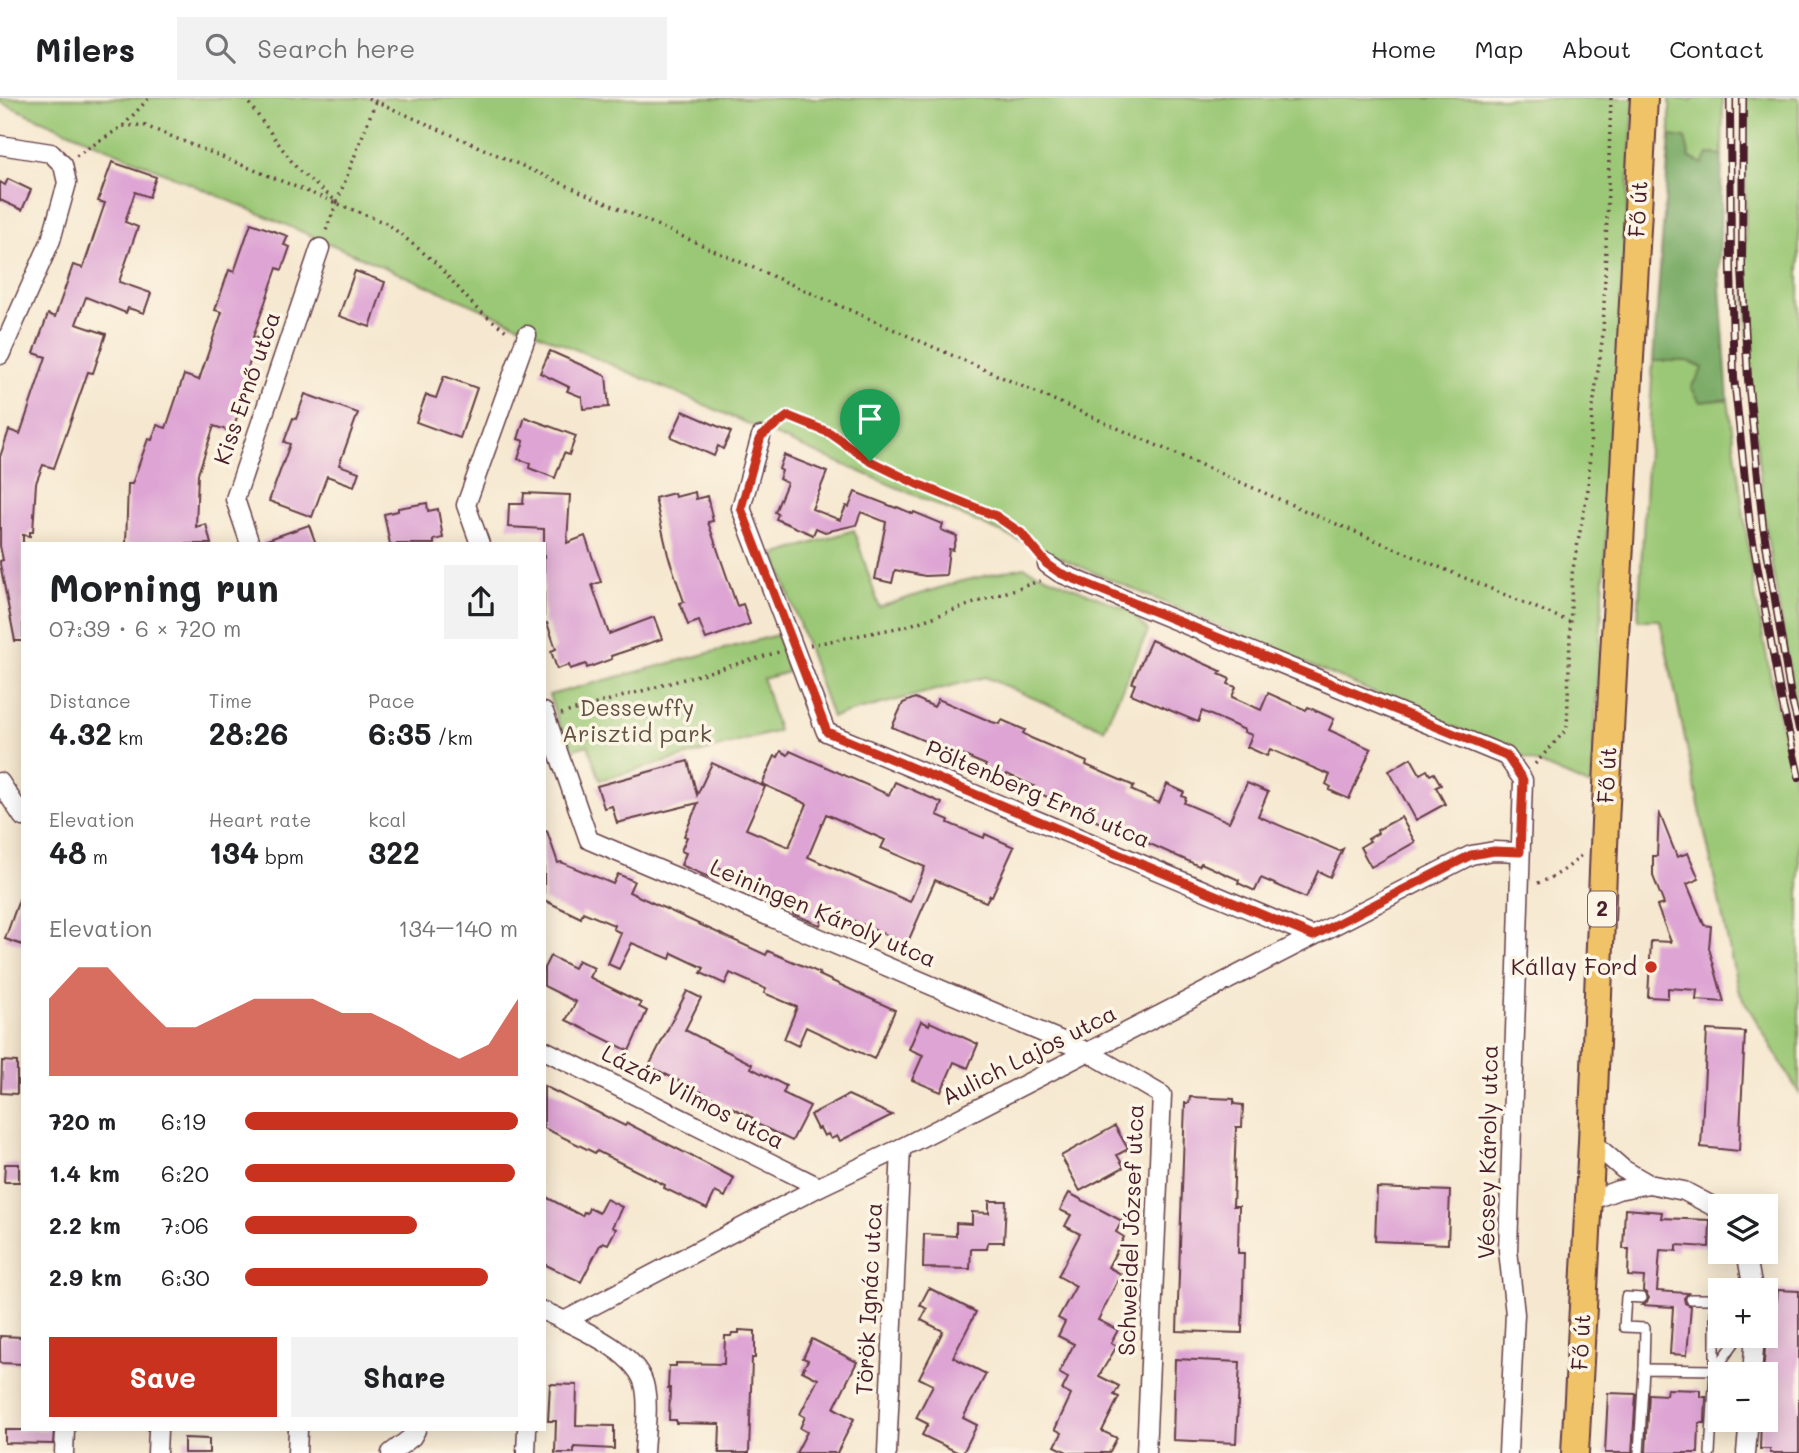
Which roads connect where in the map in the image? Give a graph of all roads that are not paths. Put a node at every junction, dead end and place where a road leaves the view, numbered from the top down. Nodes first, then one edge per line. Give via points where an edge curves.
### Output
1 (1644, 98) edge
2 (0, 145) edge
3 (320, 248) road end
4 (525, 340) road end
5 (0, 355) edge
6 (761, 436) road end
7 (249, 542) edge
8 (480, 542) edge
9 (1047, 564) road end
10 (546, 718) edge
11 (0, 782) edge
12 (21, 814) edge
13 (1520, 852) junction
14 (1313, 936) junction
15 (546, 1051) edge
16 (1088, 1052) junction
17 (1592, 1142) junction
18 (901, 1148) junction
19 (1649, 1184) junction
20 (819, 1188) junction
21 (1589, 1201) junction
22 (1708, 1204) edge
23 (1642, 1298) dead end
24 (1691, 1299) dead end
25 (546, 1312) edge
26 (564, 1321) junction
27 (1715, 1362) edge
28 (1644, 1369) junction
29 (1708, 1370) edge
30 (65, 1431) edge
31 (158, 1431) edge
32 (298, 1431) edge
33 (415, 1431) edge
34 (527, 1431) edge
35 (1711, 1432) edge
36 (1748, 1432) edge
37 (64, 1453) edge
38 (157, 1453) edge
39 (297, 1453) edge
40 (391, 1453) edge
41 (526, 1453) edge
42 (644, 1453) edge
43 (887, 1453) edge
44 (1146, 1453) edge
45 (1508, 1453) edge
46 (1575, 1453) edge
47 (1639, 1453) edge
48 (1710, 1453) edge
49 (1746, 1453) edge

1 - 17 main road, Fő út / 2
2 - 5 street via 51,153 63,165 67,183 51,240
3 - 7 street, Kiss Ernő utca via 235,499
4 - 8 street via 466,505
6 - 14 street, Pöltenberg Ernő utca via 741,508 827,732
9 - 13 street, Vécsey Károly utca via 1506,755 1523,780
10 - 16 street, Leiningen Károly utca via 589,840
11 - 12 street
13 - 14 street, Aulich Lajos utca via 1471,855
13 - 45 street, Vécsey Károly utca via 1508,1250 1514,1314
14 - 16 street, Aulich Lajos utca
15 - 20 street, Lázár Vilmos utca
16 - 18 street, Aulich Lajos utca
16 - 44 street, Schweidel József utca via 1162,1095
17 - 19 street
17 - 21 main road, Fő út / 2
18 - 20 street, Aulich Lajos utca
18 - 43 street, Török Ignác utca
19 - 21 street
19 - 22 street via 1684,1191
20 - 26 street, Aulich Lajos utca
21 - 46 main road, Fő út / 2
23 - 28 lane via 1626,1297 1624,1327 1645,1328
24 - 27 lane via 1715,1299
25 - 26 street
26 - 42 street via 627,1357 639,1373 646,1399
28 - 29 lane
28 - 47 lane
30 - 37 street
31 - 38 street
32 - 39 street
33 - 40 street
34 - 41 street
35 - 48 lane
36 - 49 street

